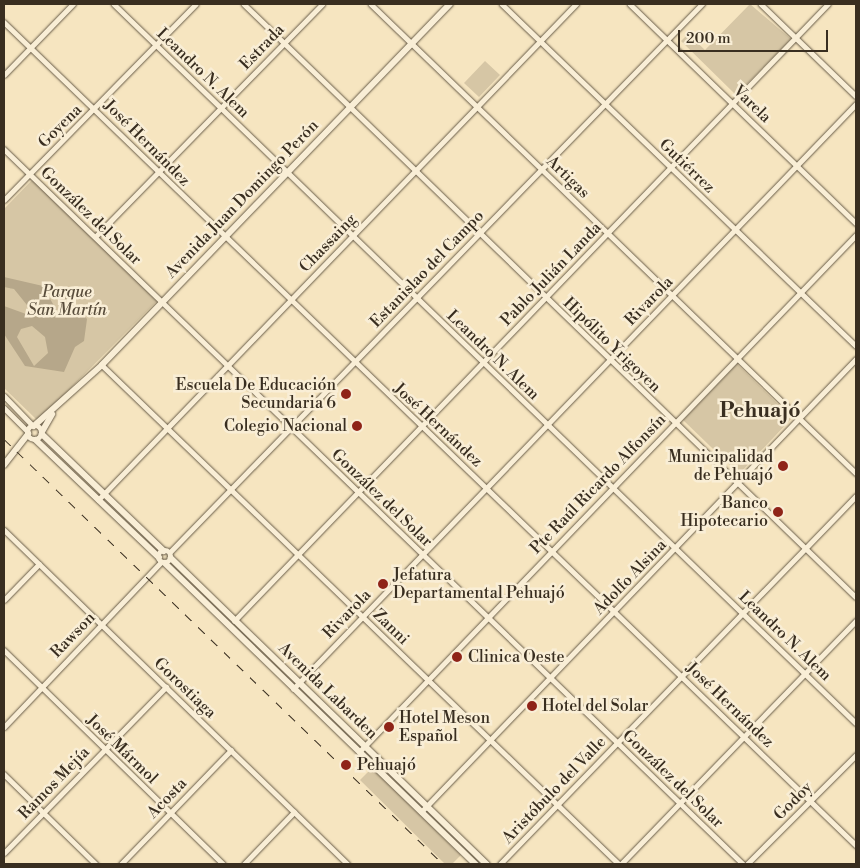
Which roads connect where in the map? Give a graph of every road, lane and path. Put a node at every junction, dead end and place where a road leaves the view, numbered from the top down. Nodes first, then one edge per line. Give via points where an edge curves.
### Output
1 (72, 4) edge
2 (114, 4) edge
3 (196, 4) edge
4 (244, 4) edge
5 (322, 4) edge
6 (371, 4) edge
7 (450, 4) edge
8 (502, 4) edge
9 (576, 4) edge
10 (630, 4) edge
11 (702, 4) edge
12 (761, 4) edge
13 (828, 4) edge
14 (4, 22) edge
15 (796, 38) junction
16 (667, 39) junction
17 (540, 41) junction
18 (284, 43) junction
19 (412, 44) junction
20 (156, 45) junction
21 (30, 48) junction
22 (4, 75) edge
23 (856, 96) edge
24 (733, 103) junction
25 (605, 104) junction
26 (856, 104) edge
27 (221, 107) junction
28 (477, 107) junction
29 (350, 108) junction
30 (94, 109) junction
31 (4, 149) edge
32 (797, 166) junction
33 (670, 168) junction
34 (542, 169) junction
35 (415, 171) junction
36 (158, 172) junction
37 (287, 173) junction
38 (29, 174) junction
39 (4, 200) edge
40 (856, 223) edge
41 (736, 229) junction
42 (608, 233) junction
43 (479, 234) junction
44 (856, 234) edge
45 (224, 236) junction
46 (353, 236) junction
47 (95, 237) junction
48 (801, 292) junction
49 (672, 295) junction
50 (416, 298) junction
51 (545, 298) junction
52 (291, 300) junction
53 (162, 302) junction
54 (856, 346) edge
55 (738, 358) junction
56 (856, 359) edge
57 (609, 360) junction
58 (484, 362) junction
59 (354, 363) junction
60 (102, 365) junction
61 (228, 366) junction
62 (4, 396) edge
63 (4, 408) edge
64 (54, 413) junction
65 (799, 419) junction
66 (674, 423) junction
67 (547, 424) junction
68 (34, 425) junction
69 (291, 427) junction
70 (420, 427) junction
71 (168, 428) junction
72 (28, 433) junction
73 (42, 433) junction
74 (34, 440) junction
75 (21, 447) junction
76 (4, 465) edge
77 (856, 473) edge
78 (738, 483) junction
79 (486, 487) junction
80 (613, 487) junction
81 (231, 490) junction
82 (358, 492) junction
83 (104, 494) junction
84 (856, 496) edge
85 (98, 500) junction
86 (4, 530) edge
87 (806, 548) junction
88 (674, 549) junction
89 (552, 550) junction
90 (168, 554) junction
91 (422, 554) junction
92 (298, 555) junction
93 (162, 561) junction
94 (38, 564) junction
95 (856, 597) edge
96 (4, 600) edge
97 (614, 612) junction
98 (743, 613) junction
99 (362, 616) junction
100 (488, 617) junction
101 (235, 620) junction
102 (856, 620) edge
103 (101, 624) junction
104 (230, 626) junction
105 (4, 650) edge
106 (806, 673) junction
107 (682, 676) junction
108 (550, 678) junction
109 (427, 679) junction
110 (298, 683) junction
111 (41, 687) junction
112 (166, 687) junction
113 (293, 688) junction
114 (856, 723) edge
115 (4, 727) edge
116 (744, 737) junction
117 (490, 741) junction
118 (617, 743) junction
119 (365, 746) junction
120 (104, 749) junction
121 (231, 750) junction
122 (359, 752) junction
123 (856, 755) edge
124 (4, 774) edge
125 (812, 801) junction
126 (680, 803) junction
127 (557, 805) junction
128 (423, 809) junction
129 (294, 812) junction
130 (43, 813) junction
131 (170, 813) junction
132 (856, 845) edge
133 (4, 853) edge
134 (96, 864) edge
135 (121, 864) edge
136 (223, 864) edge
137 (244, 864) edge
138 (348, 864) edge
139 (476, 864) edge
140 (487, 864) edge
141 (500, 864) edge
142 (620, 864) edge
143 (745, 864) edge

1 - 21 street
2 - 20 street, Leandro N. Alem
3 - 20 street, Goyena
4 - 18 street, Hipólito Yrigoyen
5 - 18 street, Estrada
6 - 19 street, Artigas
7 - 19 main road, Avenida Juan Domingo Perón
8 - 17 street, Gutiérrez
9 - 17 street, Chassaing
10 - 16 street, Varela
11 - 16 street, Estanislao del Campo
12 - 15 street
13 - 15 street, Pablo Julián Landa
14 - 21 street, José Hernández
15 - 23 street
15 - 24 street, Pablo Julián Landa
16 - 24 street, Varela
16 - 25 street, Estanislao del Campo
17 - 25 street, Gutiérrez
17 - 28 street, Chassaing
18 - 27 street, Estrada
18 - 29 street, Hipólito Yrigoyen
19 - 28 street, Artigas
19 - 29 main road, Avenida Juan Domingo Perón
20 - 27 street, Leandro N. Alem
20 - 30 street, Goyena
21 - 22 street
21 - 30 street, José Hernández
24 - 32 street, Varela
24 - 33 street, Pablo Julián Landa
25 - 33 street, Gutiérrez
25 - 34 street, Estanislao del Campo
26 - 32 street, Rivarola
27 - 36 street, Estrada
27 - 37 street, Leandro N. Alem
28 - 34 street, Artigas
28 - 35 street, Chassaing
29 - 35 street, Hipólito Yrigoyen
29 - 37 main road, Avenida Juan Domingo Perón
30 - 36 street, José Hernández
30 - 38 street, Goyena
31 - 38 street, González del Solar
32 - 40 street, Varela
32 - 41 street, Rivarola
33 - 41 street, Gutiérrez
33 - 42 street, Pablo Julián Landa
34 - 42 street, Artigas
34 - 43 street, Estanislao del Campo
35 - 43 street, Hipólito Yrigoyen
35 - 46 street, Chassaing
36 - 45 street, José Hernández
36 - 47 street, Estrada
37 - 45 main road, Avenida Juan Domingo Perón
37 - 46 street, Leandro N. Alem
38 - 39 street, Goyena
38 - 47 street, González del Solar
41 - 48 street, Gutiérrez
41 - 49 street, Rivarola
42 - 49 street, Artigas
42 - 51 street, Pablo Julián Landa
43 - 50 street, Estanislao del Campo
43 - 51 street, Hipólito Yrigoyen
44 - 48 street, Pte Raúl Ricardo Alfonsín
45 - 52 street, José Hernández
45 - 53 main road, Avenida Juan Domingo Perón
46 - 50 street, Leandro N. Alem
46 - 52 street, Chassaing
47 - 53 street, González del Solar
48 - 54 street, Gutiérrez
48 - 55 street, Pte Raúl Ricardo Alfonsín
49 - 55 street, Artigas
49 - 57 street, Rivarola
50 - 58 street, Leandro N. Alem
50 - 59 street, Estanislao del Campo
51 - 57 street, Hipólito Yrigoyen
51 - 58 street, Pablo Julián Landa
52 - 59 street, José Hernández
52 - 61 street, Chassaing
53 - 60 main road, Avenida Juan Domingo Perón
53 - 61 street, González del Solar
55 - 65 street, Artigas
55 - 66 street, Pte Raúl Ricardo Alfonsín
56 - 65 street, Adolfo Alsina
57 - 66 street, Hipólito Yrigoyen
57 - 67 street, Rivarola
58 - 67 street, Leandro N. Alem
58 - 70 street, Pablo Julián Landa
59 - 69 street, Estanislao del Campo
59 - 70 street, José Hernández
60 - 64 main road, Avenida Juan Domingo Perón
60 - 71 street, Zanni
61 - 69 street, González del Solar
61 - 71 street, Chassaing
62 - 68 street
63 - 72 street
64 - 68 main road, Avenida Juan Domingo Perón
64 - 73 main road, Avenida Juan Domingo Perón
65 - 77 street, Artigas
65 - 78 street, Adolfo Alsina
66 - 78 street, Hipólito Yrigoyen
66 - 80 street, Pte Raúl Ricardo Alfonsín
67 - 79 street, Rivarola
67 - 80 street, Leandro N. Alem
68 - 72 main road, Avenida Juan Domingo Perón
68 - 73 main road, Avenida Labarden
69 - 81 street, Estanislao del Campo
69 - 82 street, González del Solar
70 - 79 street, José Hernández
70 - 82 street, Pablo Julián Landa
71 - 81 street, Zanni
71 - 83 street, Chassaing
72 - 74 main road, Avenida Labarden
72 - 75 main road, Avenida Juan Domingo Perón
73 - 74 main road, Avenida Juan Domingo Perón
73 - 83 main road, Avenida Labarden
74 - 75 main road, Avenida Juan Domingo Perón
74 - 85 main road, Avenida Labarden
75 - 76 main road
78 - 87 street, Hipólito Yrigoyen
78 - 88 street, Adolfo Alsina
79 - 89 street, José Hernández
79 - 91 street, Rivarola
80 - 88 street, Leandro N. Alem
80 - 89 street, Pte Raúl Ricardo Alfonsín
81 - 90 street, Estanislao del Campo
81 - 92 street, Zanni
82 - 91 street, González del Solar
82 - 92 street, Pablo Julián Landa
83 - 85 street, Chassaing
83 - 90 main road, Avenida Labarden
84 - 87 street, Aristóbulo del Valle
85 - 93 main road, Avenida Labarden
86 - 94 street, Gorostiaga
87 - 95 street, Hipólito Yrigoyen
87 - 98 street, Aristóbulo del Valle
88 - 97 street, Adolfo Alsina
88 - 98 street, Leandro N. Alem
89 - 97 street, José Hernández
89 - 100 street, Pte Raúl Ricardo Alfonsín
90 - 93 main road
90 - 93 main road
90 - 101 main road, Avenida Labarden
91 - 99 street, Rivarola
91 - 100 street, González del Solar
92 - 99 street, Zanni
92 - 101 street, Pablo Julián Landa
93 - 103 street, Rawson
93 - 104 main road, Avenida Labarden
94 - 96 street
94 - 103 street, Gorostiaga
97 - 107 street, José Hernández
97 - 108 street, Adolfo Alsina
98 - 106 street, Leandro N. Alem
98 - 107 street, Aristóbulo del Valle
99 - 109 street, Zanni
99 - 110 street, Rivarola
100 - 108 street, González del Solar
100 - 109 street, Pte Raúl Ricardo Alfonsín
101 - 104 street, Pablo Julián Landa
101 - 110 main road, Avenida Labarden
102 - 106 street
103 - 111 street, Rawson
103 - 112 street, Gorostiaga
104 - 113 main road, Avenida Labarden
105 - 111 street, José Mármol
106 - 114 street, Leandro N. Alem
106 - 116 street
107 - 116 street, José Hernández
107 - 118 street, Aristóbulo del Valle
108 - 117 street, Adolfo Alsina
108 - 118 street, González del Solar
109 - 117 street, Zanni
109 - 119 street, Pte Raúl Ricardo Alfonsín
110 - 113 street, Rivarola
110 - 119 main road, Avenida Labarden
111 - 115 street, Rawson
111 - 120 street, José Mármol
112 - 120 street, Ramos Mejía
112 - 121 street, Gorostiaga
113 - 122 main road, Avenida Labarden
116 - 125 street, José Hernández
116 - 126 street
117 - 127 street, Zanni
117 - 128 street, Adolfo Alsina
118 - 126 street, González del Solar
118 - 127 street, Aristóbulo del Valle
119 - 122 street, Pte Raúl Ricardo Alfonsín
119 - 128 main road, Avenida Labarden
120 - 130 street, Ramos Mejía
120 - 131 street, José Mármol
121 - 129 street, Gorostiaga
121 - 131 street, Acosta
122 - 128 main road, Avenida Labarden
123 - 125 street, Godoy
124 - 130 street
125 - 132 street, José Hernández
125 - 143 street, Godoy
126 - 142 street
126 - 143 street, González del Solar
127 - 141 street, Aristóbulo del Valle
127 - 142 street, Zanni
128 - 139 main road, Avenida Labarden
128 - 140 main road, Avenida Labarden
129 - 137 street
129 - 138 street, Gorostiaga
130 - 133 street, Ramos Mejía
130 - 134 street
131 - 135 street, Acosta
131 - 136 street, José Mármol

